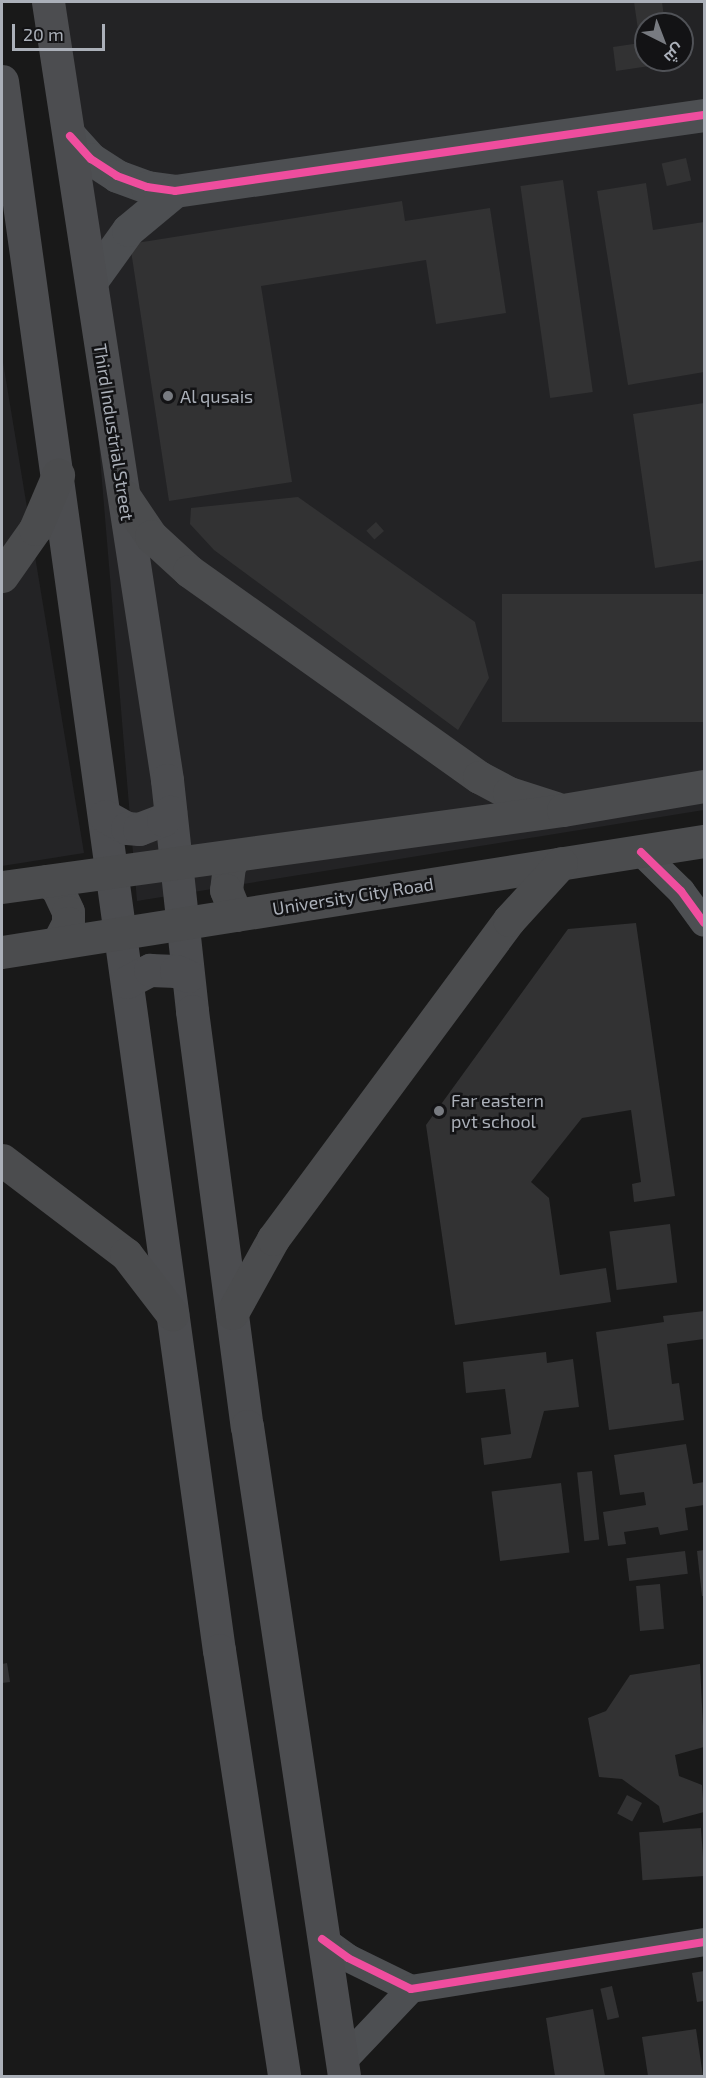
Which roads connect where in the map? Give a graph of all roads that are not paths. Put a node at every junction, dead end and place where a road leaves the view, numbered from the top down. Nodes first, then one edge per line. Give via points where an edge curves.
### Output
1 (48, 2) edge
2 (2, 81) edge
3 (705, 115) edge
4 (70, 136) junction
5 (175, 191) junction
6 (92, 280) junction
7 (58, 475) junction
8 (124, 496) junction
9 (2, 576) edge
10 (705, 786) edge
11 (563, 810) junction
12 (170, 812) junction
13 (105, 816) junction
14 (705, 841) edge
15 (642, 852) junction
16 (235, 856) junction
17 (561, 863) junction
18 (176, 864) junction
19 (112, 872) junction
20 (47, 881) junction
21 (2, 887) edge
22 (236, 915) junction
23 (705, 923) edge
24 (182, 924) junction
25 (120, 934) junction
26 (58, 943) junction
27 (2, 952) edge
28 (188, 976) junction
29 (127, 982) junction
30 (2, 1160) edge
31 (232, 1313) junction
32 (172, 1314) junction
33 (322, 1939) junction
34 (705, 1942) edge
35 (411, 1989) junction
36 (343, 2069) edge
37 (284, 2076) edge

1 - 4 main road, Third Industrial Street
2 - 7 main road
3 - 5 street
4 - 5 street via 91,159 117,176 147,187
4 - 6 main road, Third Industrial Street
5 - 6 street via 128,230
6 - 8 main road, Third Industrial Street
7 - 9 main road via 35,529
7 - 13 main road
8 - 11 main road via 169,554 302,652 494,786
8 - 12 main road, Third Industrial Street
10 - 11 main road
11 - 16 main road
12 - 13 main road via 163,820 139,829 121,826
12 - 18 main road, Third Industrial Street
13 - 19 main road
14 - 15 main road, University City Road
15 - 17 main road, University City Road
15 - 23 street via 681,891
16 - 18 main road
16 - 22 main road via 226,890
17 - 22 main road, University City Road
17 - 31 main road via 509,920 286,1222 259,1261
18 - 19 main road
18 - 24 main road, Third Industrial Street
19 - 20 main road
19 - 25 main road
20 - 21 main road
20 - 26 main road via 57,888 68,912 68,923
22 - 24 main road, University City Road
24 - 25 main road, University City Road
24 - 28 main road, Third Industrial Street
25 - 26 main road, University City Road
25 - 29 main road
26 - 27 main road, University City Road
28 - 29 main road via 170,970 150,970
28 - 31 main road, Third Industrial Street
29 - 32 main road
30 - 32 main road via 126,1254
31 - 33 main road, Third Industrial Street
32 - 37 main road
33 - 35 street via 348,1958
33 - 36 main road, Third Industrial Street
34 - 35 street
35 - 36 street

